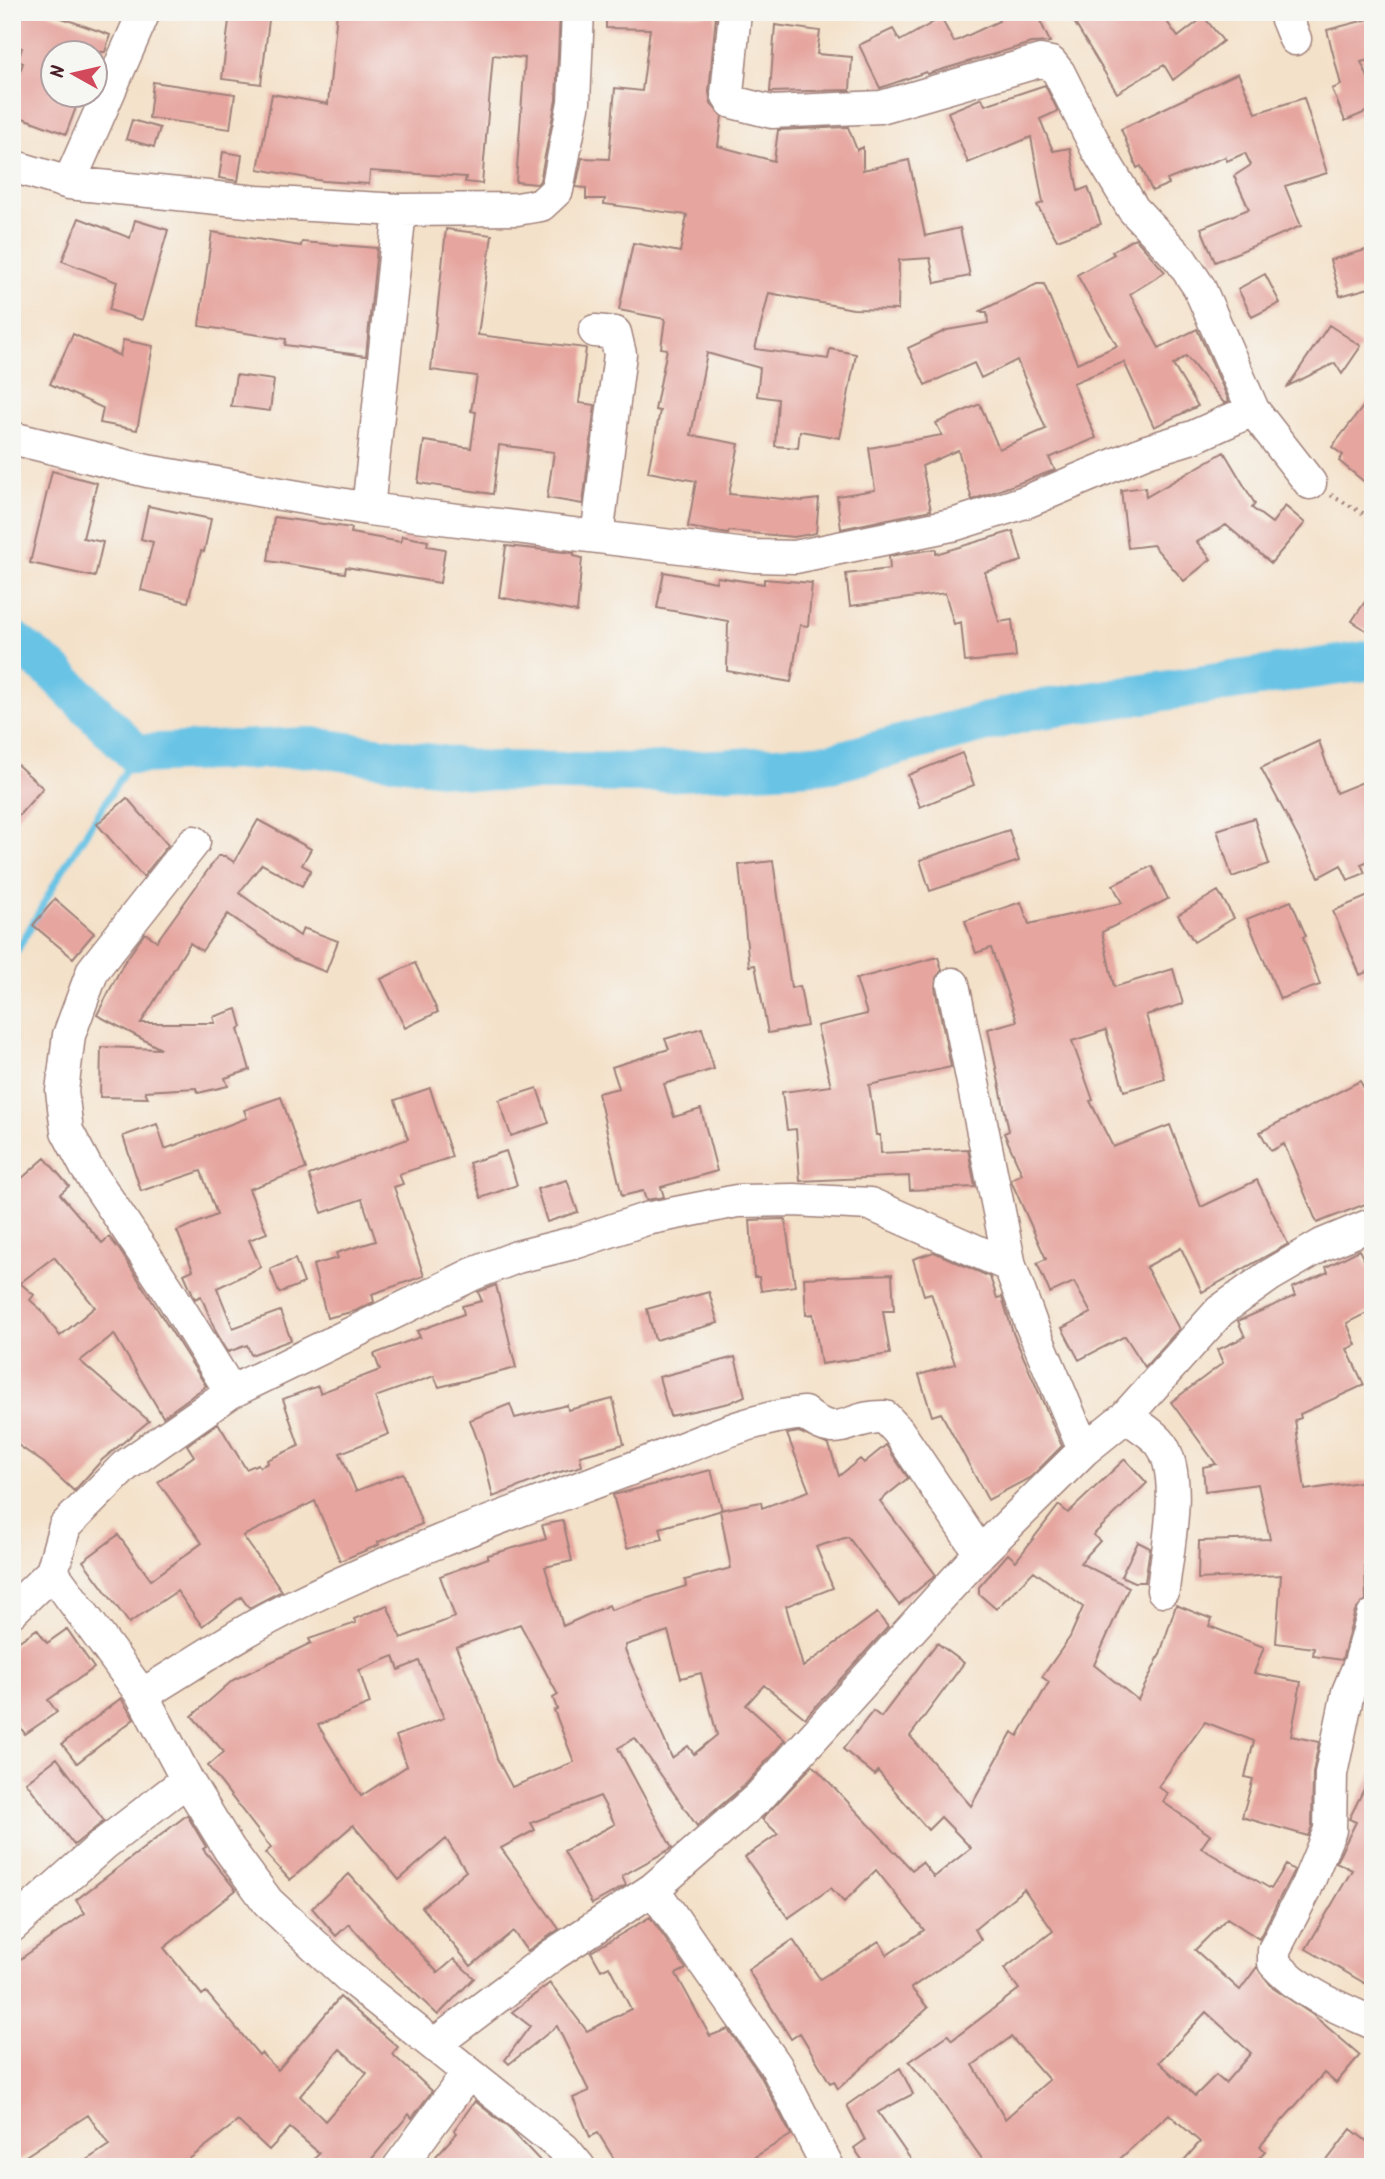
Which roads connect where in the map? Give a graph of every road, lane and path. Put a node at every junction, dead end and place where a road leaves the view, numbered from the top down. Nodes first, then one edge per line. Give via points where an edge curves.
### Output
1 (144, 12) edge
2 (578, 12) edge
3 (735, 12) edge
4 (12, 166) edge
5 (69, 183) junction
6 (400, 210) junction
7 (596, 331) dead end
8 (1253, 410) junction
9 (12, 439) edge
10 (1310, 483) joint
11 (368, 509) junction
12 (1373, 519) edge
13 (597, 537) junction
14 (194, 842) dead end
15 (953, 984) dead end
16 (1373, 1224) edge
17 (1010, 1266) junction
18 (231, 1392) junction
19 (1126, 1416) junction
20 (1084, 1450) junction
21 (980, 1553) junction
22 (52, 1572) junction
23 (1163, 1590) dead end
24 (12, 1611) edge
25 (1373, 1616) edge
26 (142, 1695) junction
27 (187, 1780) junction
28 (653, 1889) junction
29 (12, 1926) edge
30 (1373, 2023) edge
31 (435, 2043) junction
32 (468, 2073) junction
33 (399, 2167) edge
34 (579, 2167) edge
35 (828, 2167) edge

1 - 5 street
2 - 6 street via 575,102 557,190 541,205 517,209
3 - 8 street via 727,94 732,102 772,112 881,107 1040,61 1051,63 1133,209 1181,260 1199,287
4 - 5 street
5 - 6 street via 257,202
6 - 11 street
7 - 13 street via 615,333 620,354
8 - 10 street
8 - 13 street via 1028,501 910,536 795,557
9 - 11 street via 147,471
10 - 12 path
11 - 13 street
14 - 18 street via 93,970 69,1035 62,1091 67,1131 86,1167
15 - 17 street
16 - 19 street via 1312,1251 1220,1311
17 - 18 street via 870,1204 737,1201 646,1219 517,1257
17 - 20 street
18 - 22 street via 125,1465 82,1508 65,1526
19 - 20 street
19 - 23 street via 1159,1442 1171,1462
20 - 21 street
21 - 26 street via 885,1417 870,1416 842,1428 826,1428 804,1413 793,1414 753,1424 372,1569 290,1607
21 - 28 street via 759,1797
22 - 24 street
22 - 26 street
25 - 30 street via 1348,1692 1331,1773 1330,1830 1274,1950 1274,1963 1282,1972 1319,2000
26 - 27 street
27 - 29 street via 104,1844
27 - 31 street via 268,1902 349,1977
28 - 31 street via 554,1954
28 - 35 street via 776,2066
31 - 32 street
32 - 33 street
32 - 34 street via 564,2149

